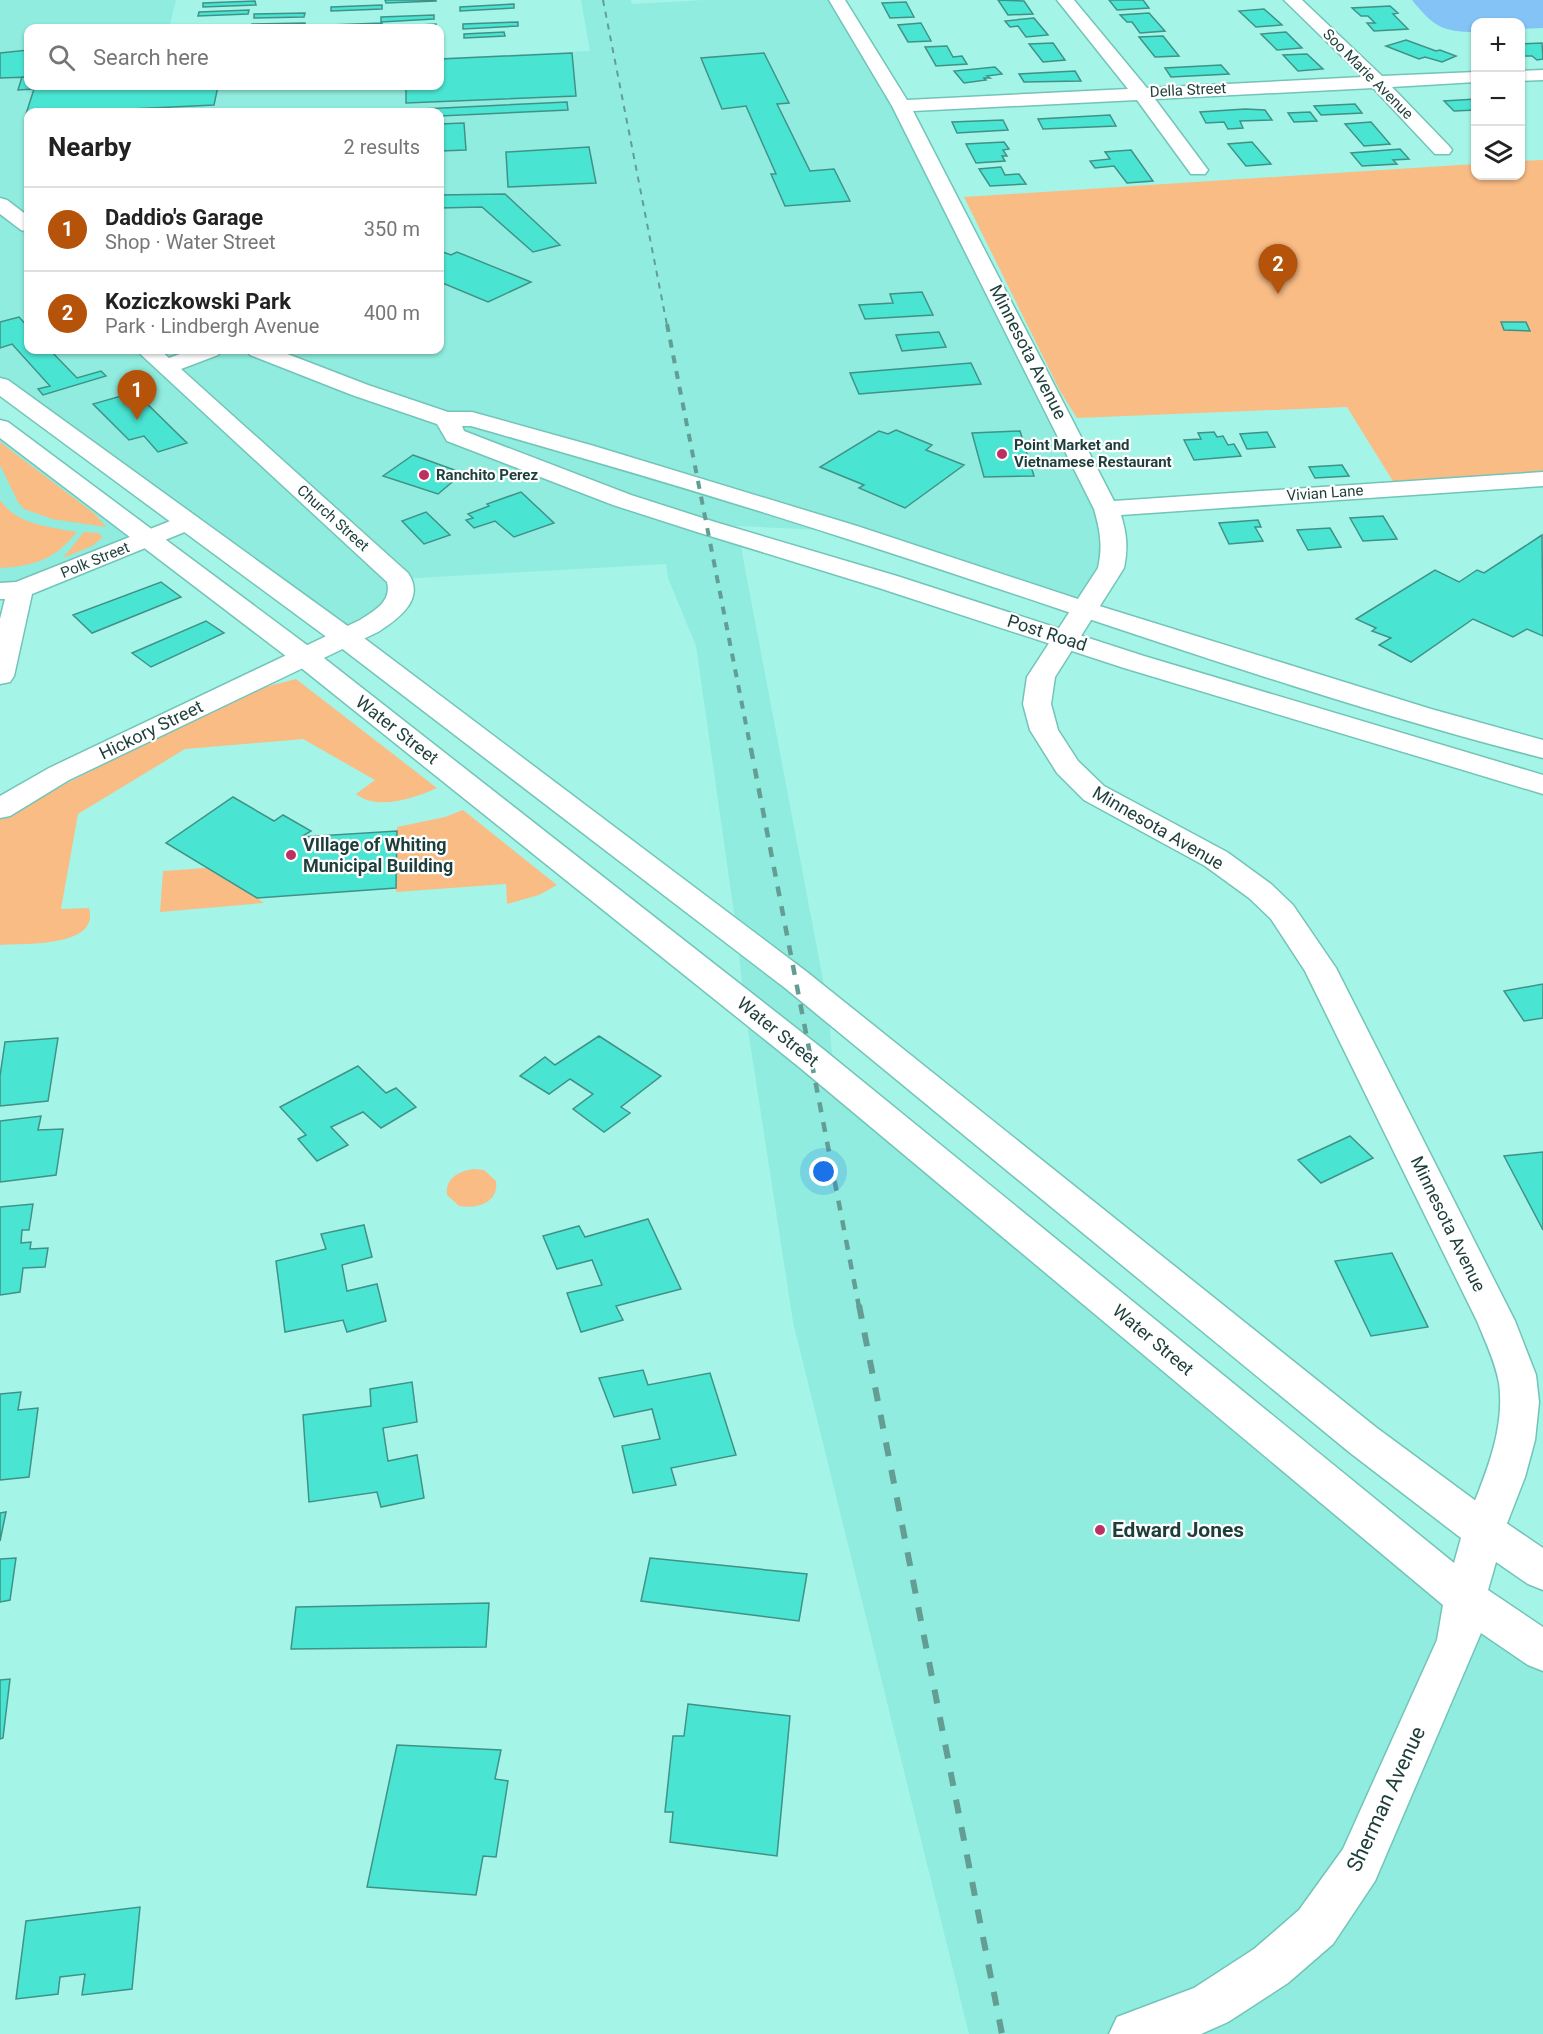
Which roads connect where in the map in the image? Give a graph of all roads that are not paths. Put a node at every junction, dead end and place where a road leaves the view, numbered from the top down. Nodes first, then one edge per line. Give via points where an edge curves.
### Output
1 (837, 0) edge
2 (1065, 0) edge
3 (1292, 0) edge
4 (1543, 75) edge
5 (1525, 76) edge
6 (1471, 77) edge
7 (1377, 81) junction
8 (1141, 93) junction
9 (901, 106) junction
10 (1442, 150) dead end
11 (1198, 170) dead end
12 (0, 204) edge
13 (24, 223) edge
14 (151, 354) edge
15 (200, 354) edge
16 (268, 354) edge
17 (166, 368) junction
18 (0, 385) edge
19 (446, 419) junction
20 (0, 428) edge
21 (1543, 479) edge
22 (1106, 508) junction
23 (188, 522) junction
24 (149, 539) junction
25 (10, 591) edge
26 (1084, 610) junction
27 (346, 638) junction
28 (1065, 639) junction
29 (305, 657) junction
30 (0, 676) edge
31 (1543, 749) edge
32 (1543, 785) edge
33 (0, 808) edge
34 (1484, 1531) junction
35 (1543, 1571) edge
36 (1465, 1599) junction
37 (1543, 1651) edge
38 (1134, 2034) edge

1 - 9 street, Minnesota Avenue
2 - 8 street
3 - 7 street, Soo Marie Avenue
4 - 5 street
6 - 7 street, Della Street
7 - 8 street, Della Street
7 - 10 street, Soo Marie Avenue
8 - 9 street, Della Street
8 - 11 street
9 - 22 street, Minnesota Avenue
12 - 13 street
14 - 17 street, Church Street
15 - 17 street
16 - 19 street
17 - 27 street, Church Street via 399,579 402,590 394,608
18 - 23 street
19 - 26 street, Post Road via 472,419 848,531
19 - 28 street, Post Road via 455,436 554,475
20 - 24 street, Water Street
21 - 22 street, Vivian Lane
22 - 26 street, Minnesota Avenue via 1115,551 1111,568
23 - 24 street, Polk Street
23 - 27 street
24 - 25 street, Polk Street
24 - 29 street, Water Street
25 - 30 street
26 - 28 street, Minnesota Avenue
26 - 31 street, Post Road
27 - 29 street, Church Street
27 - 34 street via 796,980 1363,1440
28 - 32 street, Post Road
28 - 34 street, Minnesota Avenue via 1041,677 1037,691 1039,716 1054,749 1094,793 1216,859 1282,912 1320,968 1345,1015 1496,1321 1518,1383 1518,1427 1513,1455
29 - 33 street, Hickory Street via 59,774
29 - 36 street, Water Street via 811,1058
34 - 35 street
34 - 36 street, Sherman Avenue
36 - 37 street, Water Street
36 - 38 street, Sherman Avenue via 1458,1640 1359,1865 1316,1927 1271,1966 1211,2005

